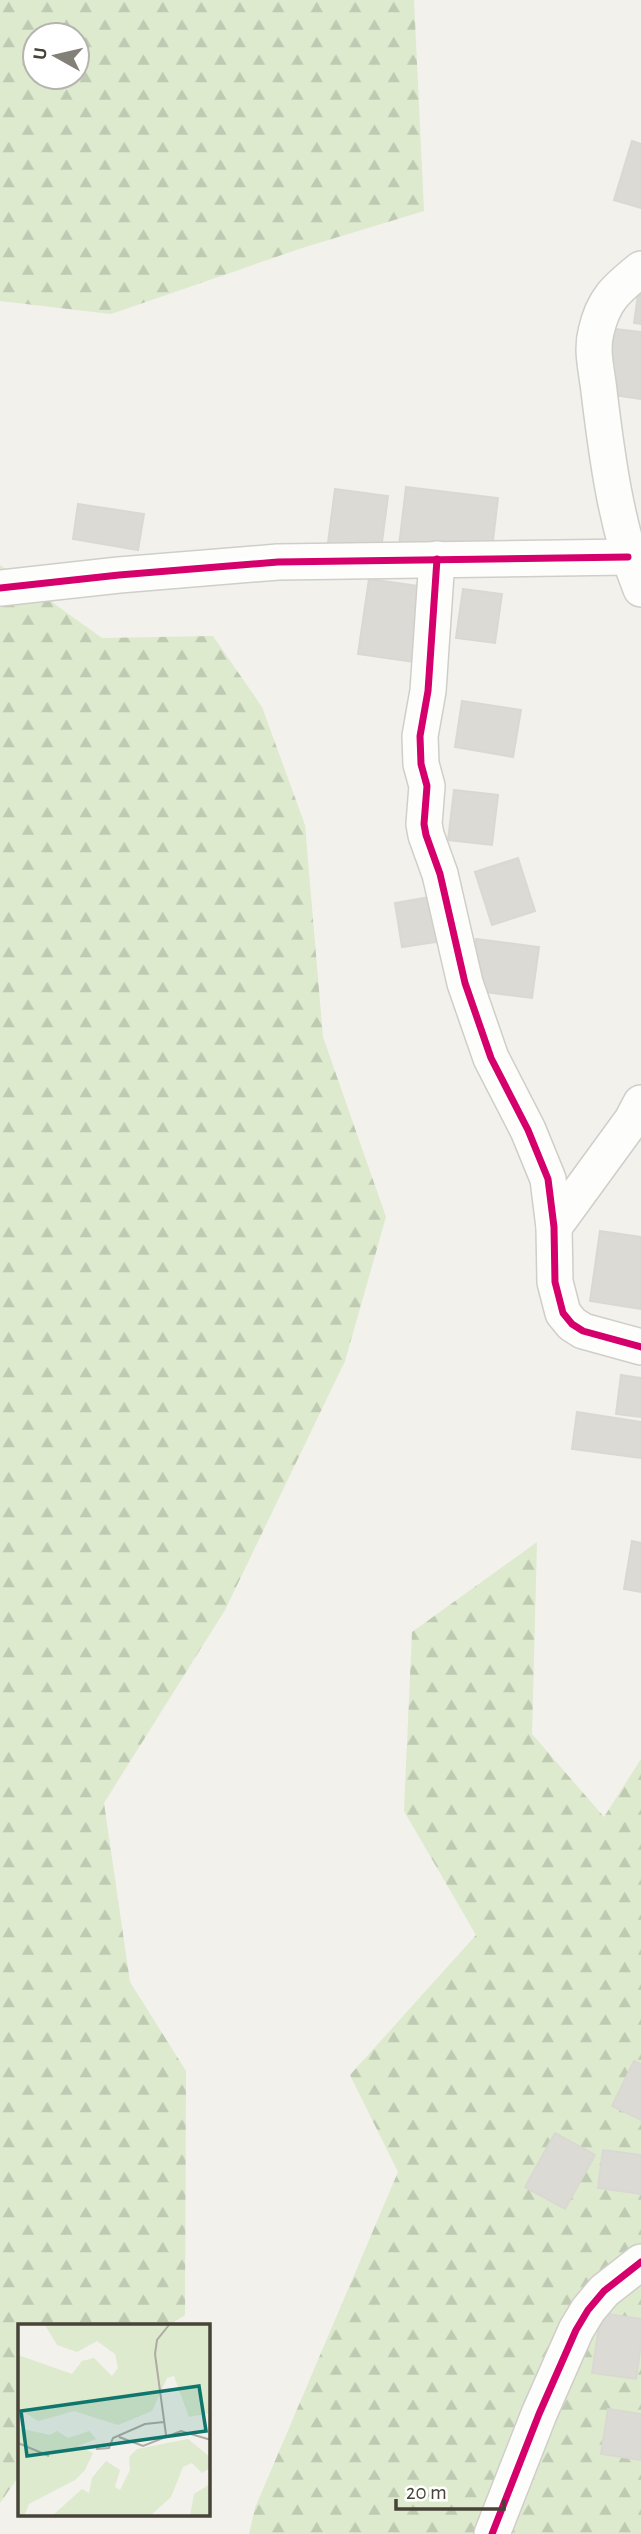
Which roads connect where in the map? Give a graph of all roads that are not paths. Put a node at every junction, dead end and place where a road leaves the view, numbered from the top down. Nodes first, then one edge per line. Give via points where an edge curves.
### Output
1 (641, 269) edge
2 (628, 557) junction
3 (437, 559) junction
4 (0, 588) edge
5 (641, 589) edge
6 (641, 1102) edge
7 (554, 1227) junction
8 (641, 1347) edge
9 (641, 2262) edge
10 (492, 2534) edge

1 - 2 street via 616,288 602,312 594,351
2 - 3 street
2 - 5 street
3 - 4 street via 278,562
3 - 7 street via 428,691 420,736 427,786 424,824 464,983 491,1058 548,1179
6 - 7 street
7 - 8 street via 555,1282 563,1312 583,1331
9 - 10 street via 604,2291 576,2330

